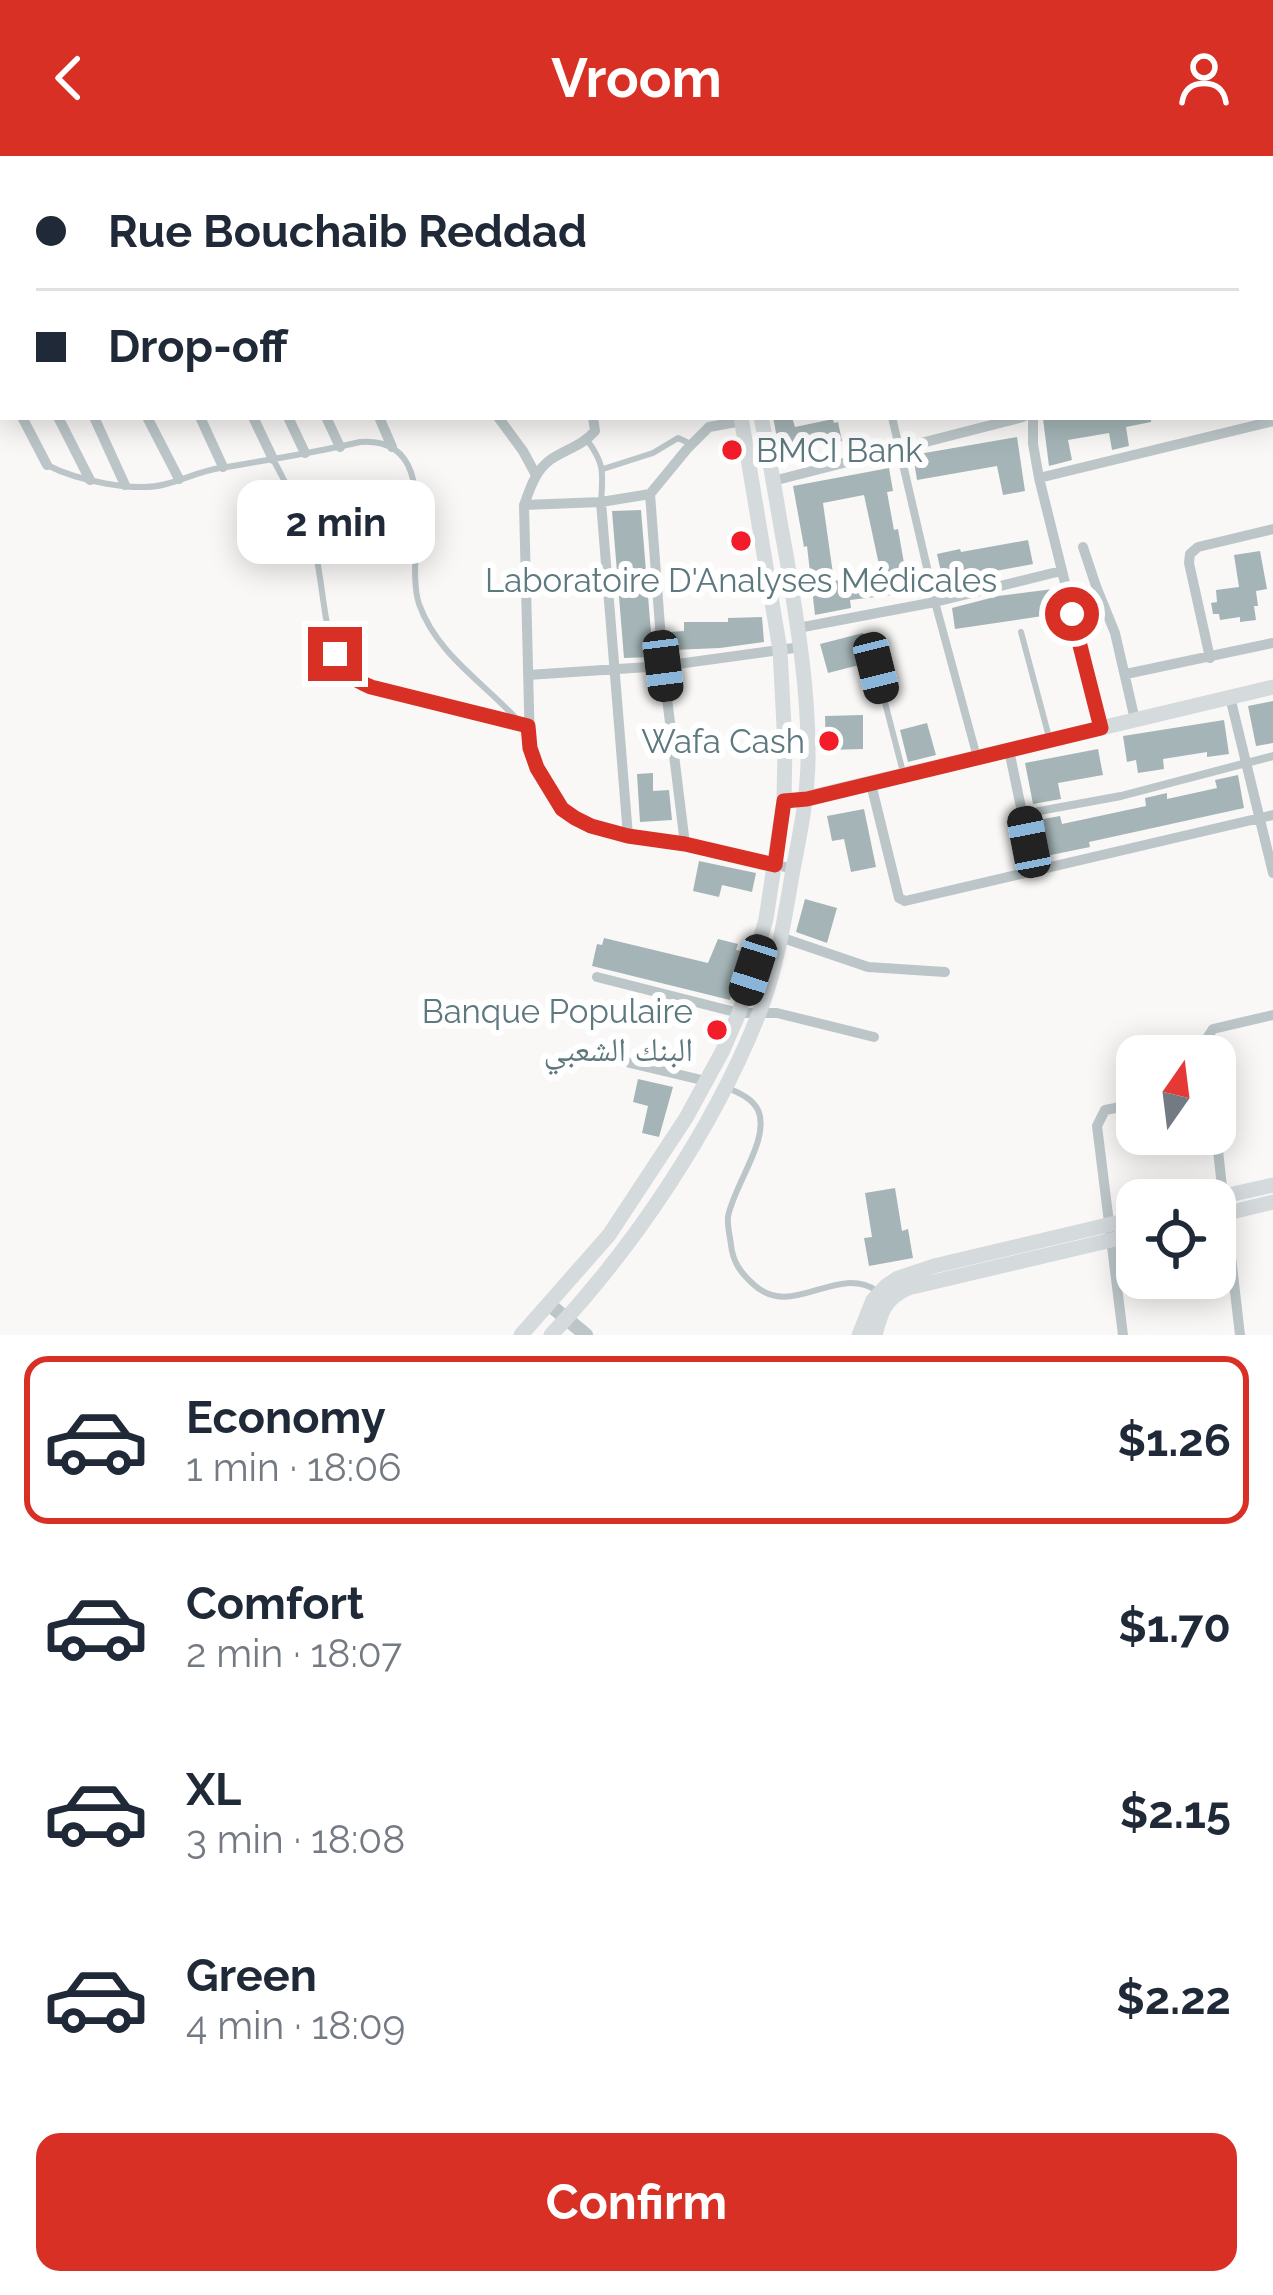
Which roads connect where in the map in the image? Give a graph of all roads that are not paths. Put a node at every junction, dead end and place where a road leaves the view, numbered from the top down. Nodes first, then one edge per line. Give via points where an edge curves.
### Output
1 (24, 420) edge
2 (60, 420) edge
3 (95, 420) edge
4 (148, 420) edge
5 (201, 420) edge
6 (254, 420) edge
7 (289, 420) edge
8 (327, 420) edge
9 (380, 420) edge
10 (500, 420) edge
11 (593, 420) edge
12 (738, 420) edge
13 (742, 420) edge
14 (761, 420) edge
15 (893, 420) edge
16 (1011, 420) edge
17 (1033, 420) edge
18 (1273, 421) edge
19 (1247, 422) edge
20 (587, 440) junction
21 (691, 444) junction
22 (340, 447) junction
23 (392, 447) junction
24 (900, 449) junction
25 (305, 453) junction
26 (273, 459) junction
27 (47, 465) joint
28 (224, 467) junction
29 (603, 469) junction
30 (536, 475) junction
31 (1039, 478) junction
32 (178, 479) junction
33 (90, 480) junction
34 (773, 481) junction
35 (125, 485) junction
36 (650, 494) junction
37 (601, 502) junction
38 (524, 506) junction
39 (1273, 529) edge
40 (1083, 547) dead end
41 (1061, 571) junction
42 (935, 602) junction
43 (798, 628) junction
44 (1021, 632) dead end
45 (1273, 643) edge
46 (801, 647) junction
47 (780, 650) junction
48 (1210, 658) junction
49 (663, 666) junction
50 (876, 668) dead end
51 (614, 669) junction
52 (1126, 674) junction
53 (528, 675) junction
54 (1273, 687) edge
55 (1230, 697) junction
56 (1136, 720) junction
57 (525, 726) junction
58 (1101, 728) junction
59 (1050, 741) junction
60 (1010, 750) junction
61 (1273, 756) edge
62 (977, 758) junction
63 (1248, 763) junction
64 (904, 776) junction
65 (871, 784) junction
66 (807, 799) junction
67 (784, 801) junction
68 (1023, 814) junction
69 (1267, 817) edge
70 (628, 836) junction
71 (685, 844) junction
72 (775, 865) junction
73 (794, 868) junction
74 (1034, 870) junction
75 (1273, 873) edge
76 (780, 937) junction
77 (945, 972) dead end
78 (597, 977) dead end
79 (739, 1013) junction
80 (759, 1014) junction
81 (1273, 1015) edge
82 (1209, 1035) edge
83 (874, 1037) dead end
84 (629, 1063) dead end
85 (706, 1081) junction
86 (724, 1086) junction
87 (1116, 1109) edge
88 (1273, 1185) edge
89 (1236, 1193) edge
90 (1273, 1202) edge
91 (1236, 1211) edge
92 (1116, 1229) edge
93 (1110, 1232) junction
94 (1116, 1232) edge
95 (880, 1293) junction
96 (1234, 1299) edge
97 (550, 1305) junction
98 (537, 1319) junction
99 (566, 1319) junction
100 (521, 1335) edge
101 (553, 1335) edge
102 (586, 1335) edge
103 (859, 1335) edge
104 (875, 1335) edge
105 (1124, 1335) edge
106 (1240, 1335) edge

1 - 27 street
2 - 33 street
3 - 35 street
4 - 32 street
5 - 28 street
6 - 26 street
7 - 25 street
8 - 22 street
9 - 23 street
10 - 30 street
11 - 20 street
12 - 21 street via 709,427
13 - 47 main road
14 - 34 main road
15 - 24 street
16 - 24 street
17 - 31 street
18 - 19 street
19 - 31 street
20 - 29 lane
20 - 30 street
21 - 29 lane via 679,438
21 - 36 street
22 - 23 lane
22 - 25 lane
23 - 57 lane via 414,482 419,603 445,650
24 - 34 street
24 - 42 street
25 - 26 lane
26 - 28 lane
26 - 57 lane via 315,552 342,670 371,687
27 - 33 lane
28 - 32 lane
29 - 37 lane
30 - 38 street
31 - 41 street
32 - 35 lane
33 - 35 lane
34 - 43 main road
36 - 37 street
36 - 49 street
37 - 38 street
37 - 51 street
38 - 53 street
39 - 48 street via 1190,554
40 - 52 street
41 - 42 street
41 - 58 street
42 - 43 street
42 - 62 street
43 - 46 main road
44 - 59 lane
45 - 48 street
46 - 47 street
46 - 66 main road
47 - 49 street
47 - 67 main road
48 - 52 street
49 - 51 street
49 - 71 street
50 - 64 lane
51 - 53 street
51 - 70 street
52 - 56 street
53 - 57 street
54 - 55 main road
55 - 56 main road
55 - 63 street
56 - 58 main road
57 - 70 street via 537,768 562,809
58 - 59 main road
59 - 60 main road
60 - 62 main road
60 - 68 street
61 - 63 street
62 - 64 main road
63 - 68 street
63 - 69 street
64 - 65 main road
65 - 66 main road
65 - 74 street via 904,902
66 - 67 main road
66 - 73 main road
67 - 72 main road
68 - 74 street
69 - 74 street
69 - 75 street
70 - 71 street
71 - 72 street
72 - 73 street
72 - 79 main road
73 - 76 main road
76 - 77 street via 868,967
76 - 80 main road
78 - 79 street
79 - 80 street
79 - 85 main road
80 - 83 street
80 - 86 main road
81 - 82 street
84 - 85 street
85 - 97 main road via 630,1206
86 - 95 lane via 759,1111 760,1133 728,1220 733,1262 757,1289 789,1298 857,1281
86 - 99 main road via 647,1219
87 - 93 street via 1097,1126
88 - 89 main road
90 - 91 main road
92 - 93 main road
93 - 94 main road
93 - 95 main road via 934,1266
93 - 104 main road via 908,1288 887,1300
93 - 105 street
95 - 103 main road
96 - 106 street
97 - 98 main road
97 - 99 street
98 - 100 main road
98 - 101 street
99 - 101 main road
99 - 102 street

